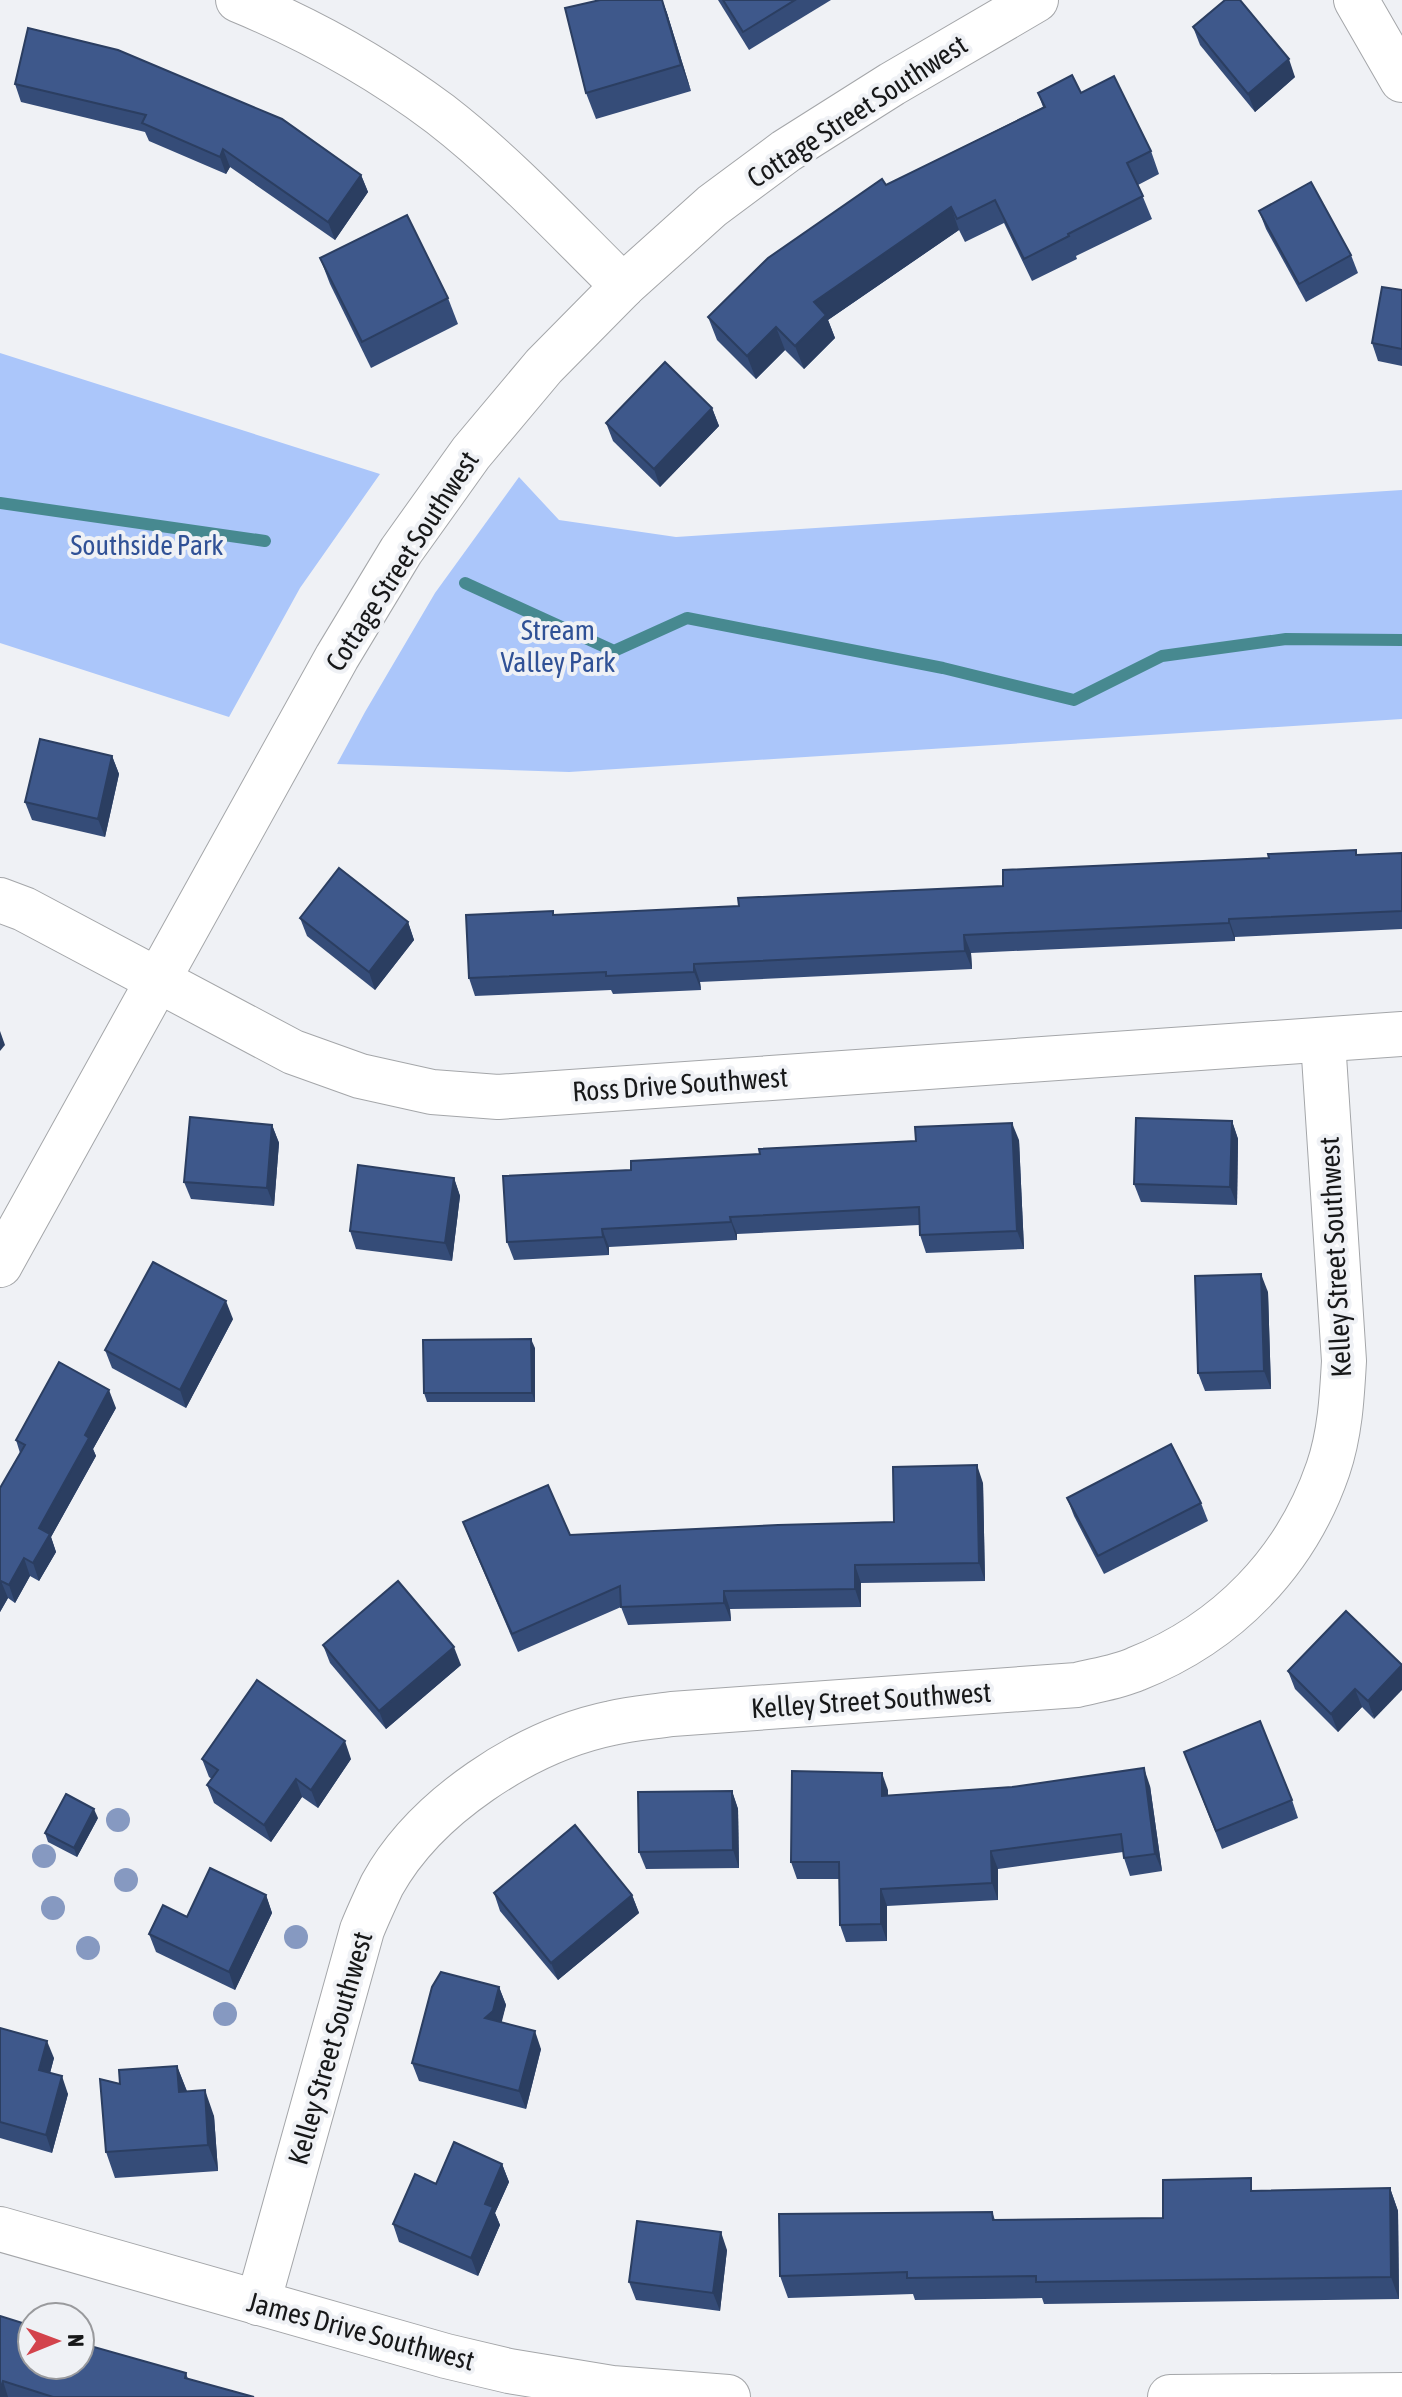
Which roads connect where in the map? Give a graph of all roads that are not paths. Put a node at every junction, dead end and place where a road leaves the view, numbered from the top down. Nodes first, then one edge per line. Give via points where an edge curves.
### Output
1 (238, 0) edge
2 (1036, 0) edge
3 (1356, 0) edge
4 (1402, 80) edge
5 (623, 286) junction
6 (0, 900) edge
7 (158, 981) junction
8 (1402, 1034) edge
9 (1323, 1041) junction
10 (0, 1265) edge
11 (0, 2229) edge
12 (258, 2303) junction
13 (1402, 2395) edge
14 (728, 2397) edge
15 (1170, 2397) edge

1 - 5 street via 294,23 366,63 440,115 507,171
2 - 5 street, Cottage Street Southwest via 786,151 712,206
3 - 4 street
5 - 7 street, Cottage Street Southwest via 544,366 471,453 401,551
6 - 7 street, Ross Drive Southwest
7 - 9 street, Ross Drive Southwest via 293,1052 360,1076 432,1092 498,1097
7 - 10 street, Cottage Street Southwest
8 - 9 street, Ross Drive Southwest
9 - 12 street, Kelley Street Southwest via 1344,1361 1341,1412 1329,1467 1308,1518 1283,1559 1228,1617 1181,1648 1120,1674 1077,1685 610,1723 549,1743 494,1772 412,1843 383,1884 362,1930
11 - 12 street, James Drive Southwest
12 - 14 street, James Drive Southwest via 509,2371 612,2388
13 - 15 street

